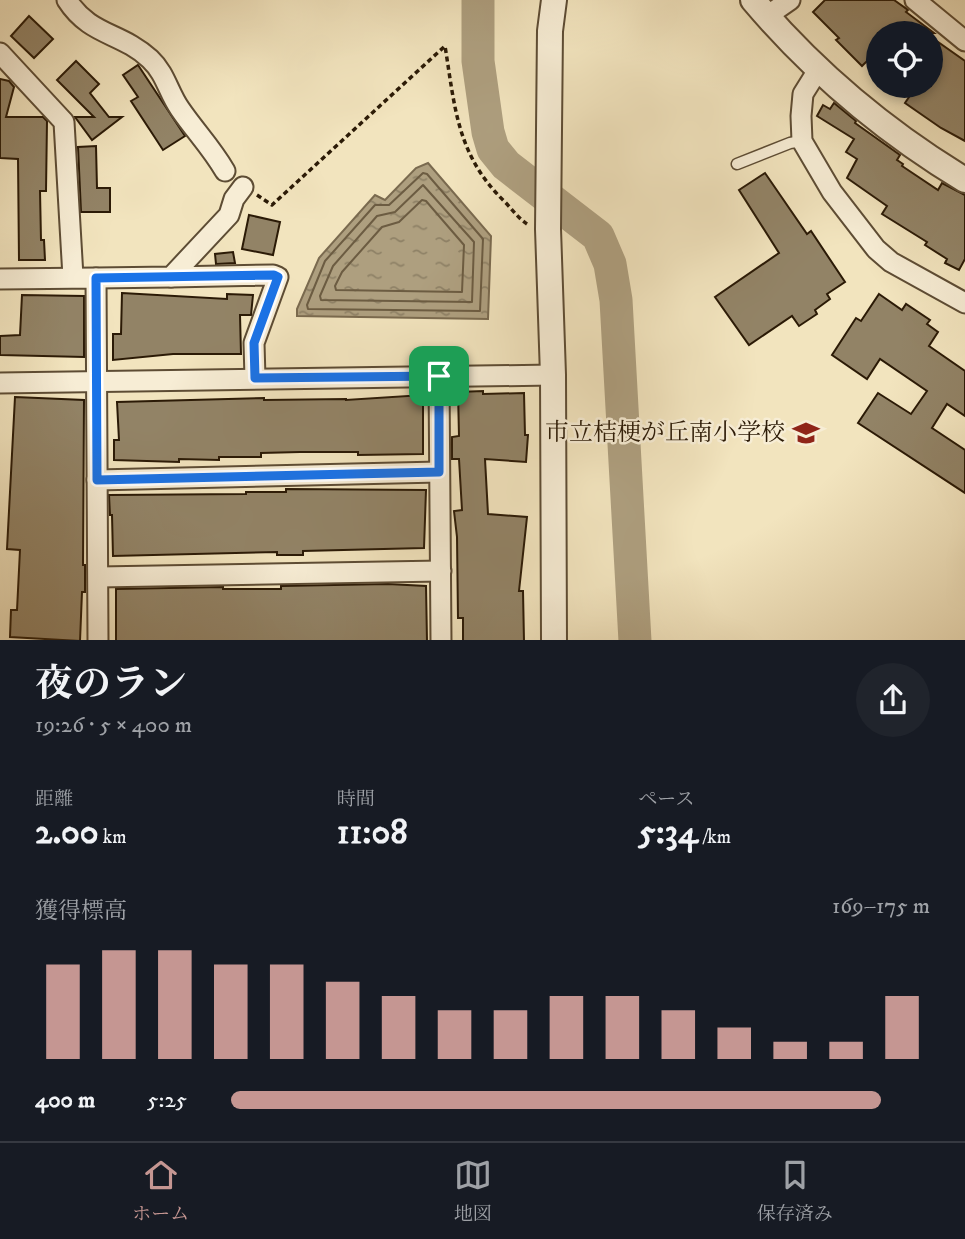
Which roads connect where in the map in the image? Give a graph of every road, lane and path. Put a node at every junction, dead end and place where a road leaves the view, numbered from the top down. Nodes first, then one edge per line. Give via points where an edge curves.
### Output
1 (66, 0) edge
2 (554, 0) edge
3 (790, 0) edge
4 (915, 0) edge
5 (760, 8) edge
6 (965, 41) edge
7 (0, 53) edge
8 (818, 70) junction
9 (802, 141) junction
10 (737, 164) dead end
11 (225, 171) dead end
12 (965, 180) edge
13 (243, 187) joint
14 (548, 234) junction
15 (73, 277) junction
16 (171, 277) junction
17 (96, 278) junction
18 (0, 279) edge
19 (965, 303) edge
20 (553, 375) junction
21 (439, 376) junction
22 (255, 378) junction
23 (0, 383) edge
24 (96, 383) junction
25 (439, 472) junction
26 (97, 480) junction
27 (441, 571) junction
28 (99, 577) junction
29 (98, 640) edge
30 (441, 640) edge
31 (554, 640) edge

1 - 11 street via 89,26 134,48 160,69 179,107
2 - 14 street
3 - 5 street
4 - 6 street
5 - 8 street
7 - 15 street via 64,122
8 - 9 street via 803,94
8 - 12 street via 876,119
9 - 10 lane
9 - 19 street via 843,209 876,249
13 - 14 path via 272,205 445,46 460,125 478,172 522,220
13 - 16 street via 229,215
14 - 20 street
15 - 17 street
15 - 18 street
16 - 17 street
16 - 22 street via 278,277 254,343
17 - 24 street
20 - 21 street
20 - 31 street
21 - 22 street
21 - 25 street
22 - 24 street
23 - 24 street
24 - 26 street
25 - 26 street
25 - 27 street
26 - 28 street
27 - 28 street
27 - 30 street
28 - 29 street

